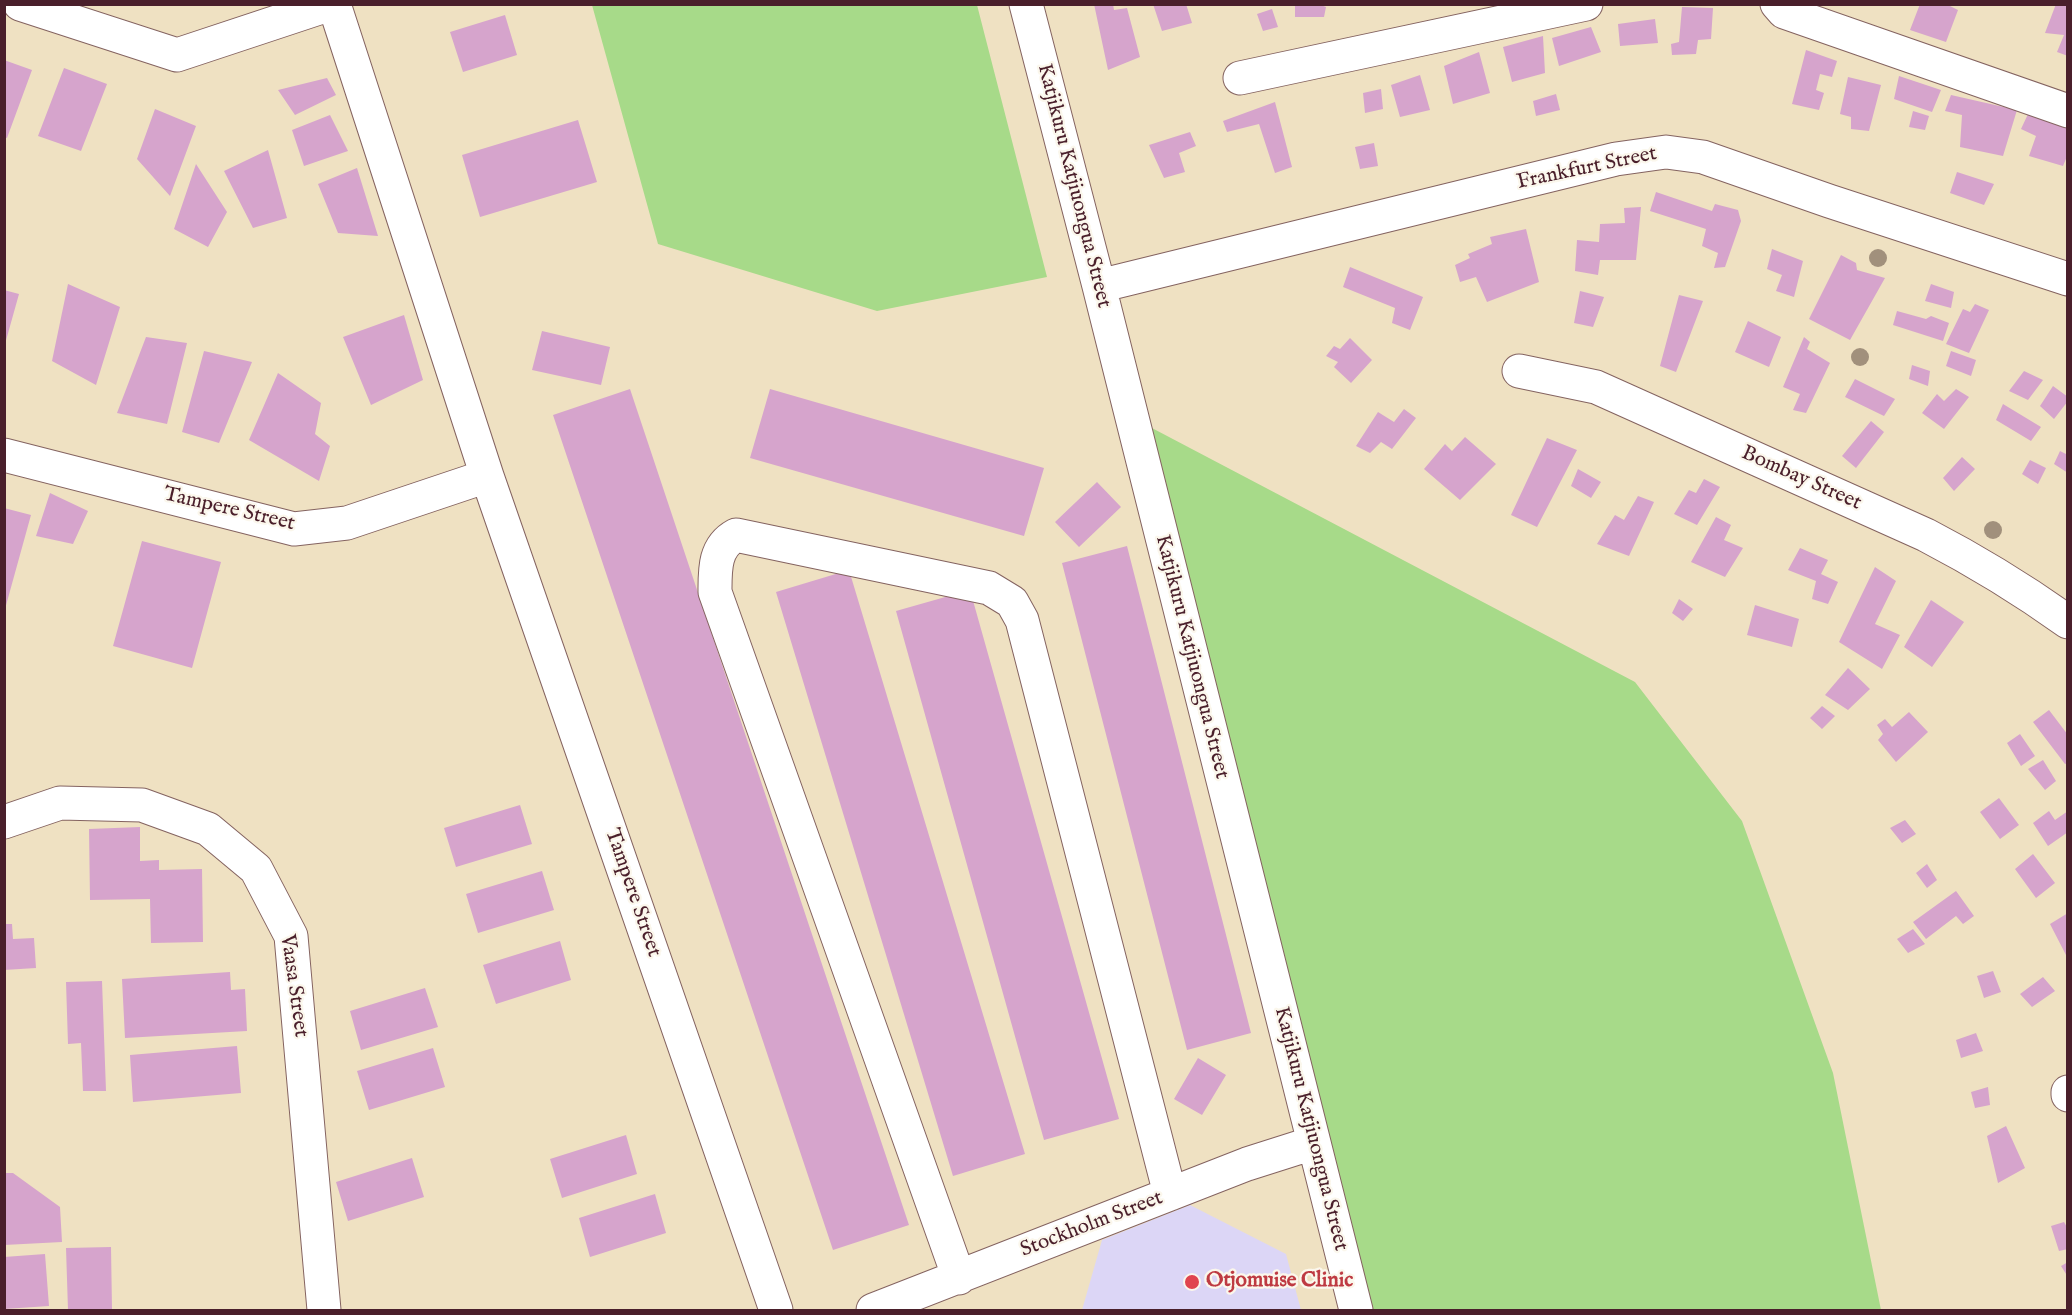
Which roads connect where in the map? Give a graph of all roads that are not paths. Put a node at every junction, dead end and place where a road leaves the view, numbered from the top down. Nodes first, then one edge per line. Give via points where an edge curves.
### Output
1 (20, 4) edge
2 (333, 4) edge
3 (1026, 4) edge
4 (1586, 4) edge
5 (1777, 4) edge
6 (1240, 78) dead end
7 (2067, 111) edge
8 (2067, 279) edge
9 (1099, 286) junction
10 (1519, 371) dead end
11 (4, 454) edge
12 (487, 476) junction
13 (2067, 622) edge
14 (4, 822) edge
15 (1313, 1143) junction
16 (1170, 1194) junction
17 (959, 1278) junction
18 (324, 1311) edge
19 (776, 1311) edge
20 (873, 1311) edge
21 (1356, 1311) edge

1 - 2 street via 177,55
2 - 12 street, Tampere Street
3 - 9 street, Katjikuru Katjiuongua Street
4 - 6 street
5 - 7 street via 1784,12
8 - 9 street, Frankfurt Street via 1703,156 1666,152 1616,159
9 - 15 street, Katjikuru Katjiuongua Street
10 - 13 street, Bombay Street via 1596,387 1926,535 1978,562
11 - 12 street, Tampere Street via 294,529 347,523
12 - 19 street, Tampere Street
14 - 18 street, Vaasa Street via 60,803 142,805 208,829 256,868 291,936
15 - 16 street, Stockholm Street
15 - 21 street, Katjikuru Katjiuongua Street
16 - 17 street, Stockholm Street
16 - 17 street via 1022,620 1012,602 989,588 736,535 725,541 715,563 716,592
17 - 20 street, Stockholm Street

